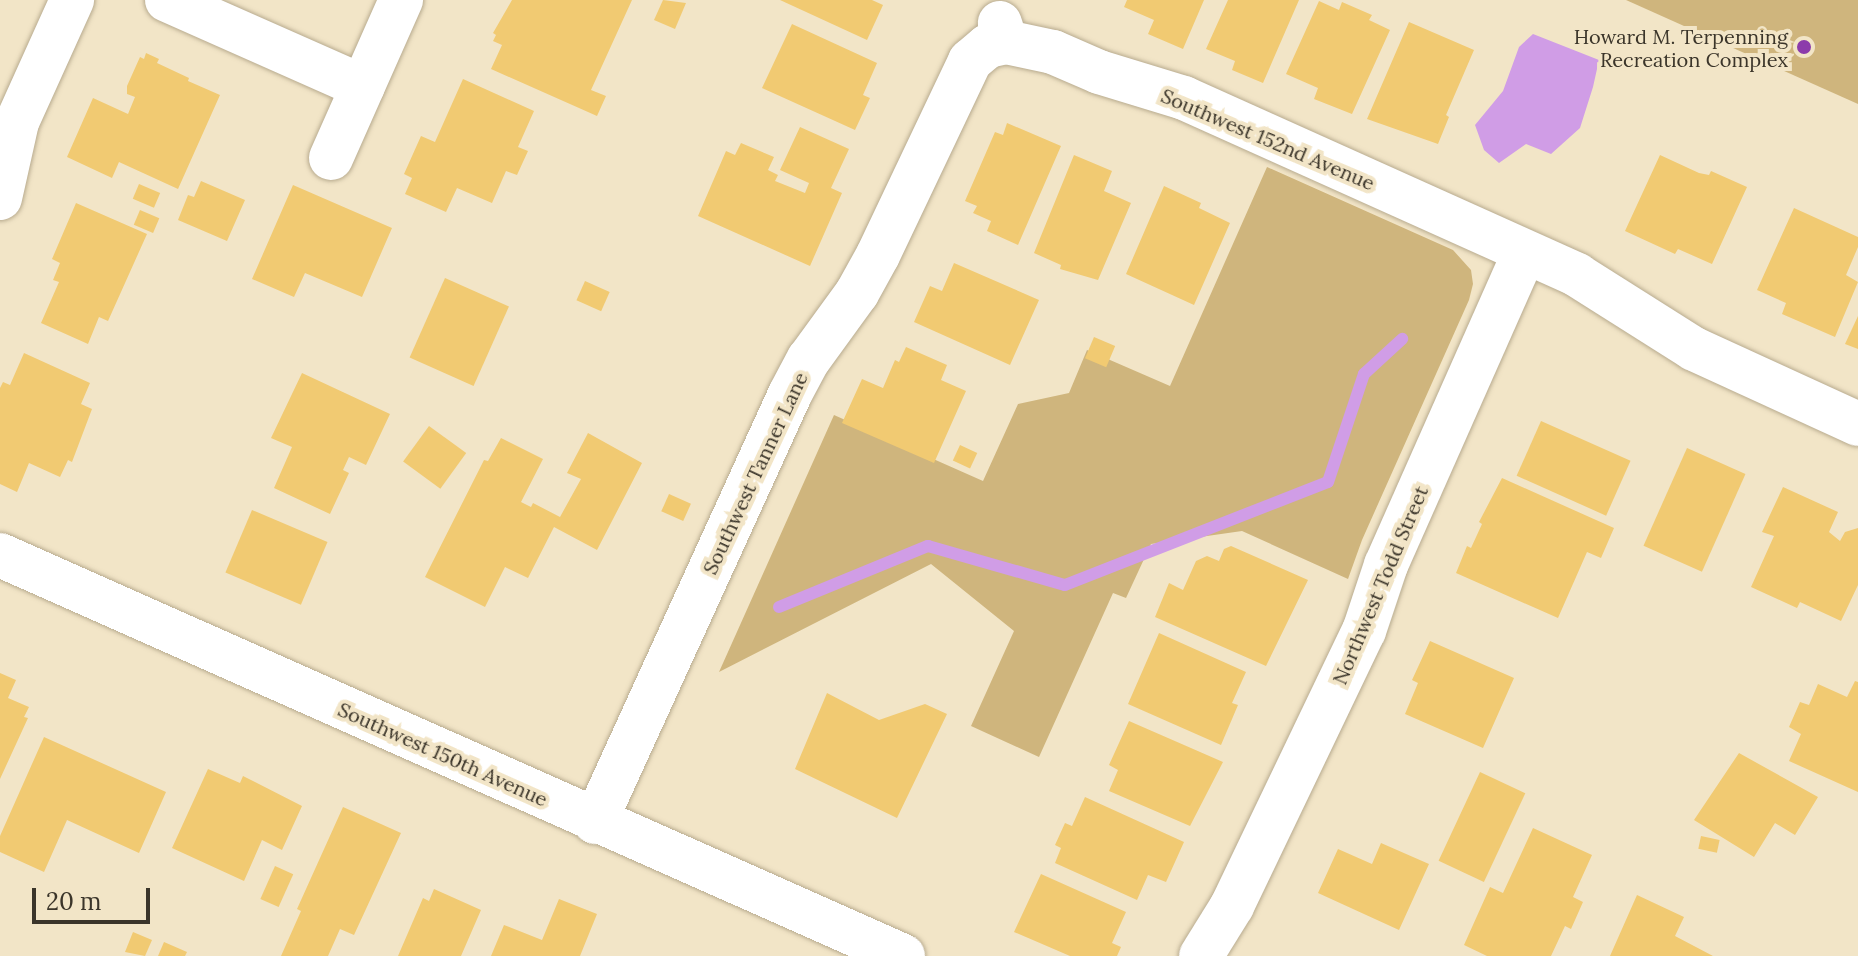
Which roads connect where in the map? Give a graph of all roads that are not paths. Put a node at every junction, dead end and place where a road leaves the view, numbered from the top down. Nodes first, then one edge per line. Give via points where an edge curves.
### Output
1 (72, 0) edge
2 (167, 0) edge
3 (401, 0) edge
4 (1003, 32) joint
5 (363, 87) junction
6 (331, 158) dead end
7 (0, 198) edge
8 (1525, 252) junction
9 (1858, 424) edge
10 (0, 555) edge
11 (595, 822) junction
12 (895, 952) edge
13 (1201, 956) edge

1 - 7 street via 17,122
2 - 5 street
3 - 5 street
4 - 8 street, Southwest 152nd Avenue via 1099,72 1184,98
4 - 11 street, Southwest Tanner Lane via 970,61 878,255 809,359
5 - 6 street
8 - 9 street, Southwest 152nd Avenue via 1611,294 1694,349
8 - 13 street, Northwest Todd Street via 1386,565 1364,631 1232,906
10 - 11 street, Southwest 150th Avenue
11 - 12 street, Southwest 150th Avenue

